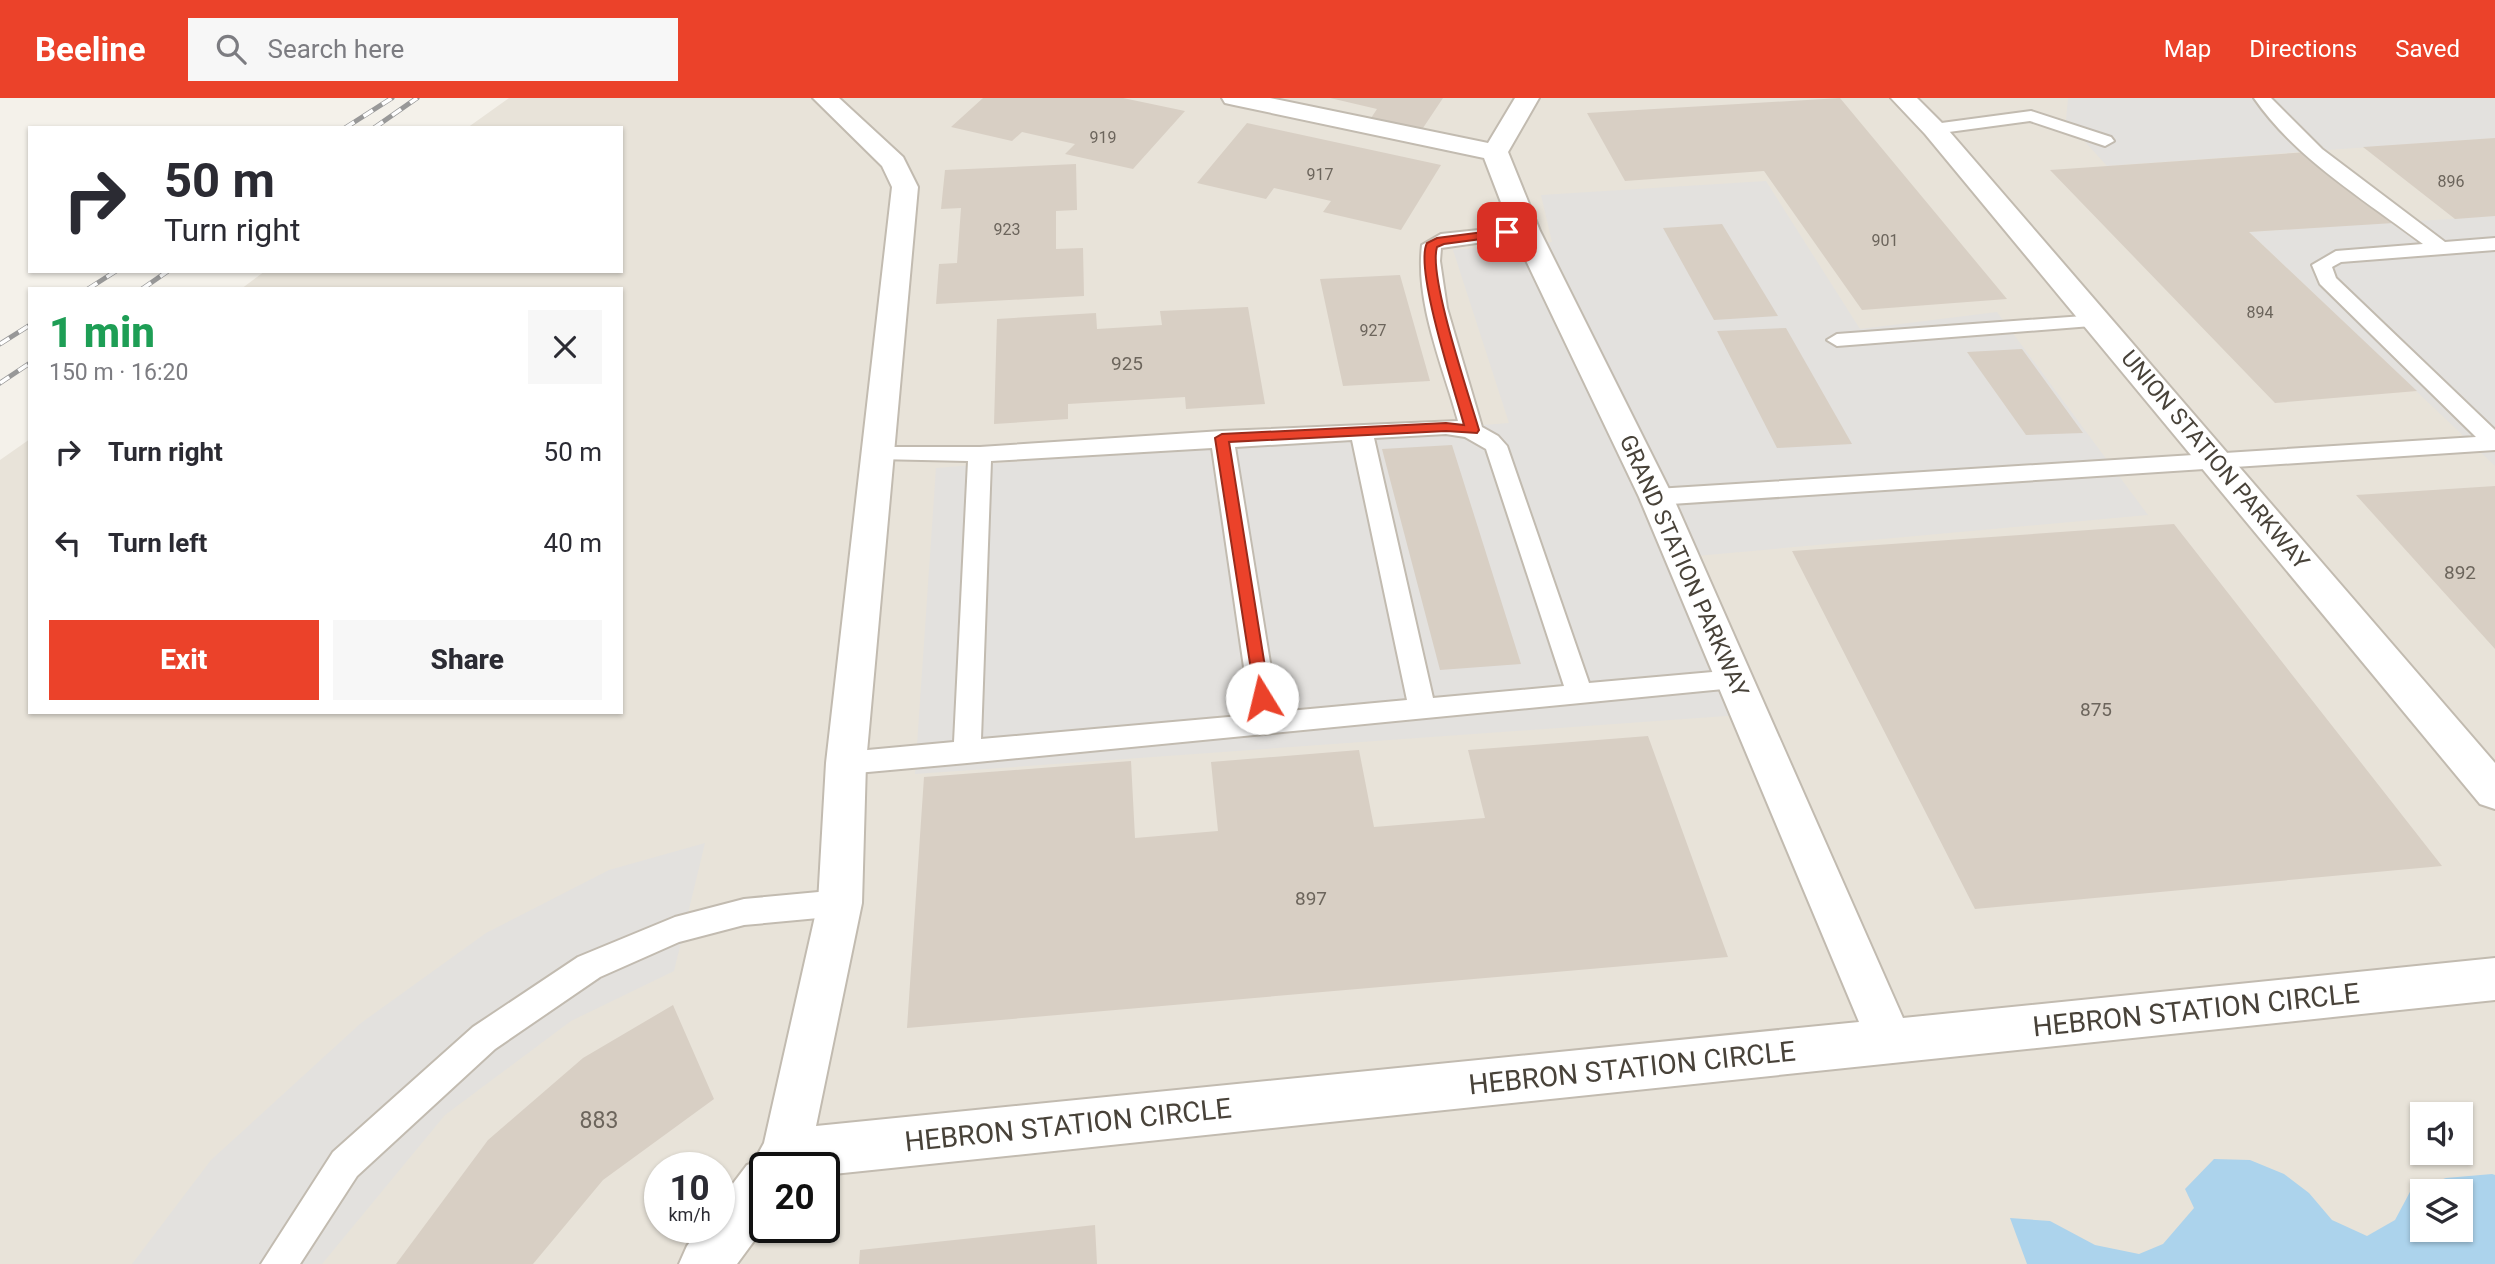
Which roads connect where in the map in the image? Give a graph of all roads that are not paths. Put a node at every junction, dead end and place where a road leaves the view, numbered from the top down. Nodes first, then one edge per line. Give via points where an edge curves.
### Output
1 (825, 98) edge
2 (1234, 98) edge
3 (1527, 98) edge
4 (1903, 98) edge
5 (2262, 98) edge
6 (2032, 107) edge
7 (1934, 129) junction
8 (2105, 141) dead end
9 (1495, 152) junction
10 (1526, 231) junction
11 (2495, 244) edge
12 (2440, 248) junction
13 (2097, 321) junction
14 (1837, 340) dead end
15 (1472, 430) junction
16 (1361, 431) junction
17 (1222, 438) junction
18 (2495, 443) edge
19 (876, 452) junction
20 (980, 454) junction
21 (2215, 461) junction
22 (1656, 497) junction
23 (1735, 680) junction
24 (1580, 695) junction
25 (1422, 709) junction
26 (1266, 724) junction
27 (967, 752) junction
28 (846, 763) junction
29 (2495, 792) edge
30 (840, 903) junction
31 (2495, 979) edge
32 (1890, 1041) junction
33 (780, 1152) edge
34 (840, 1161) edge
35 (749, 1205) edge
36 (279, 1264) edge
37 (705, 1264) edge

1 - 19 street via 894,163 905,187
2 - 9 street
3 - 9 street
4 - 7 street, UNION STATION PARKWAY
5 - 12 lane via 2293,132
6 - 7 lane
6 - 8 lane
7 - 13 street, UNION STATION PARKWAY
9 - 10 street, GRAND STATION PARKWAY
10 - 15 lane via 1441,240 1429,253
10 - 22 street, GRAND STATION PARKWAY
11 - 12 lane
12 - 18 lane via 2336,257 2322,265 2327,280
13 - 14 lane
13 - 21 street, UNION STATION PARKWAY
15 - 16 lane
15 - 24 lane via 1486,435 1496,446
16 - 17 lane
16 - 25 lane
17 - 20 lane
17 - 26 lane
18 - 21 lane
19 - 20 lane
19 - 28 street
20 - 27 lane
21 - 22 lane
21 - 29 street, UNION STATION PARKWAY
22 - 23 street, GRAND STATION PARKWAY
23 - 24 lane
23 - 32 street, GRAND STATION PARKWAY
24 - 25 lane
25 - 26 lane
26 - 27 lane
27 - 28 lane
28 - 30 street
30 - 33 street
30 - 36 lane via 744,912 675,930 589,967 484,1038 345,1164
31 - 32 street, HEBRON STATION CIRCLE
32 - 34 street, HEBRON STATION CIRCLE
35 - 37 street

